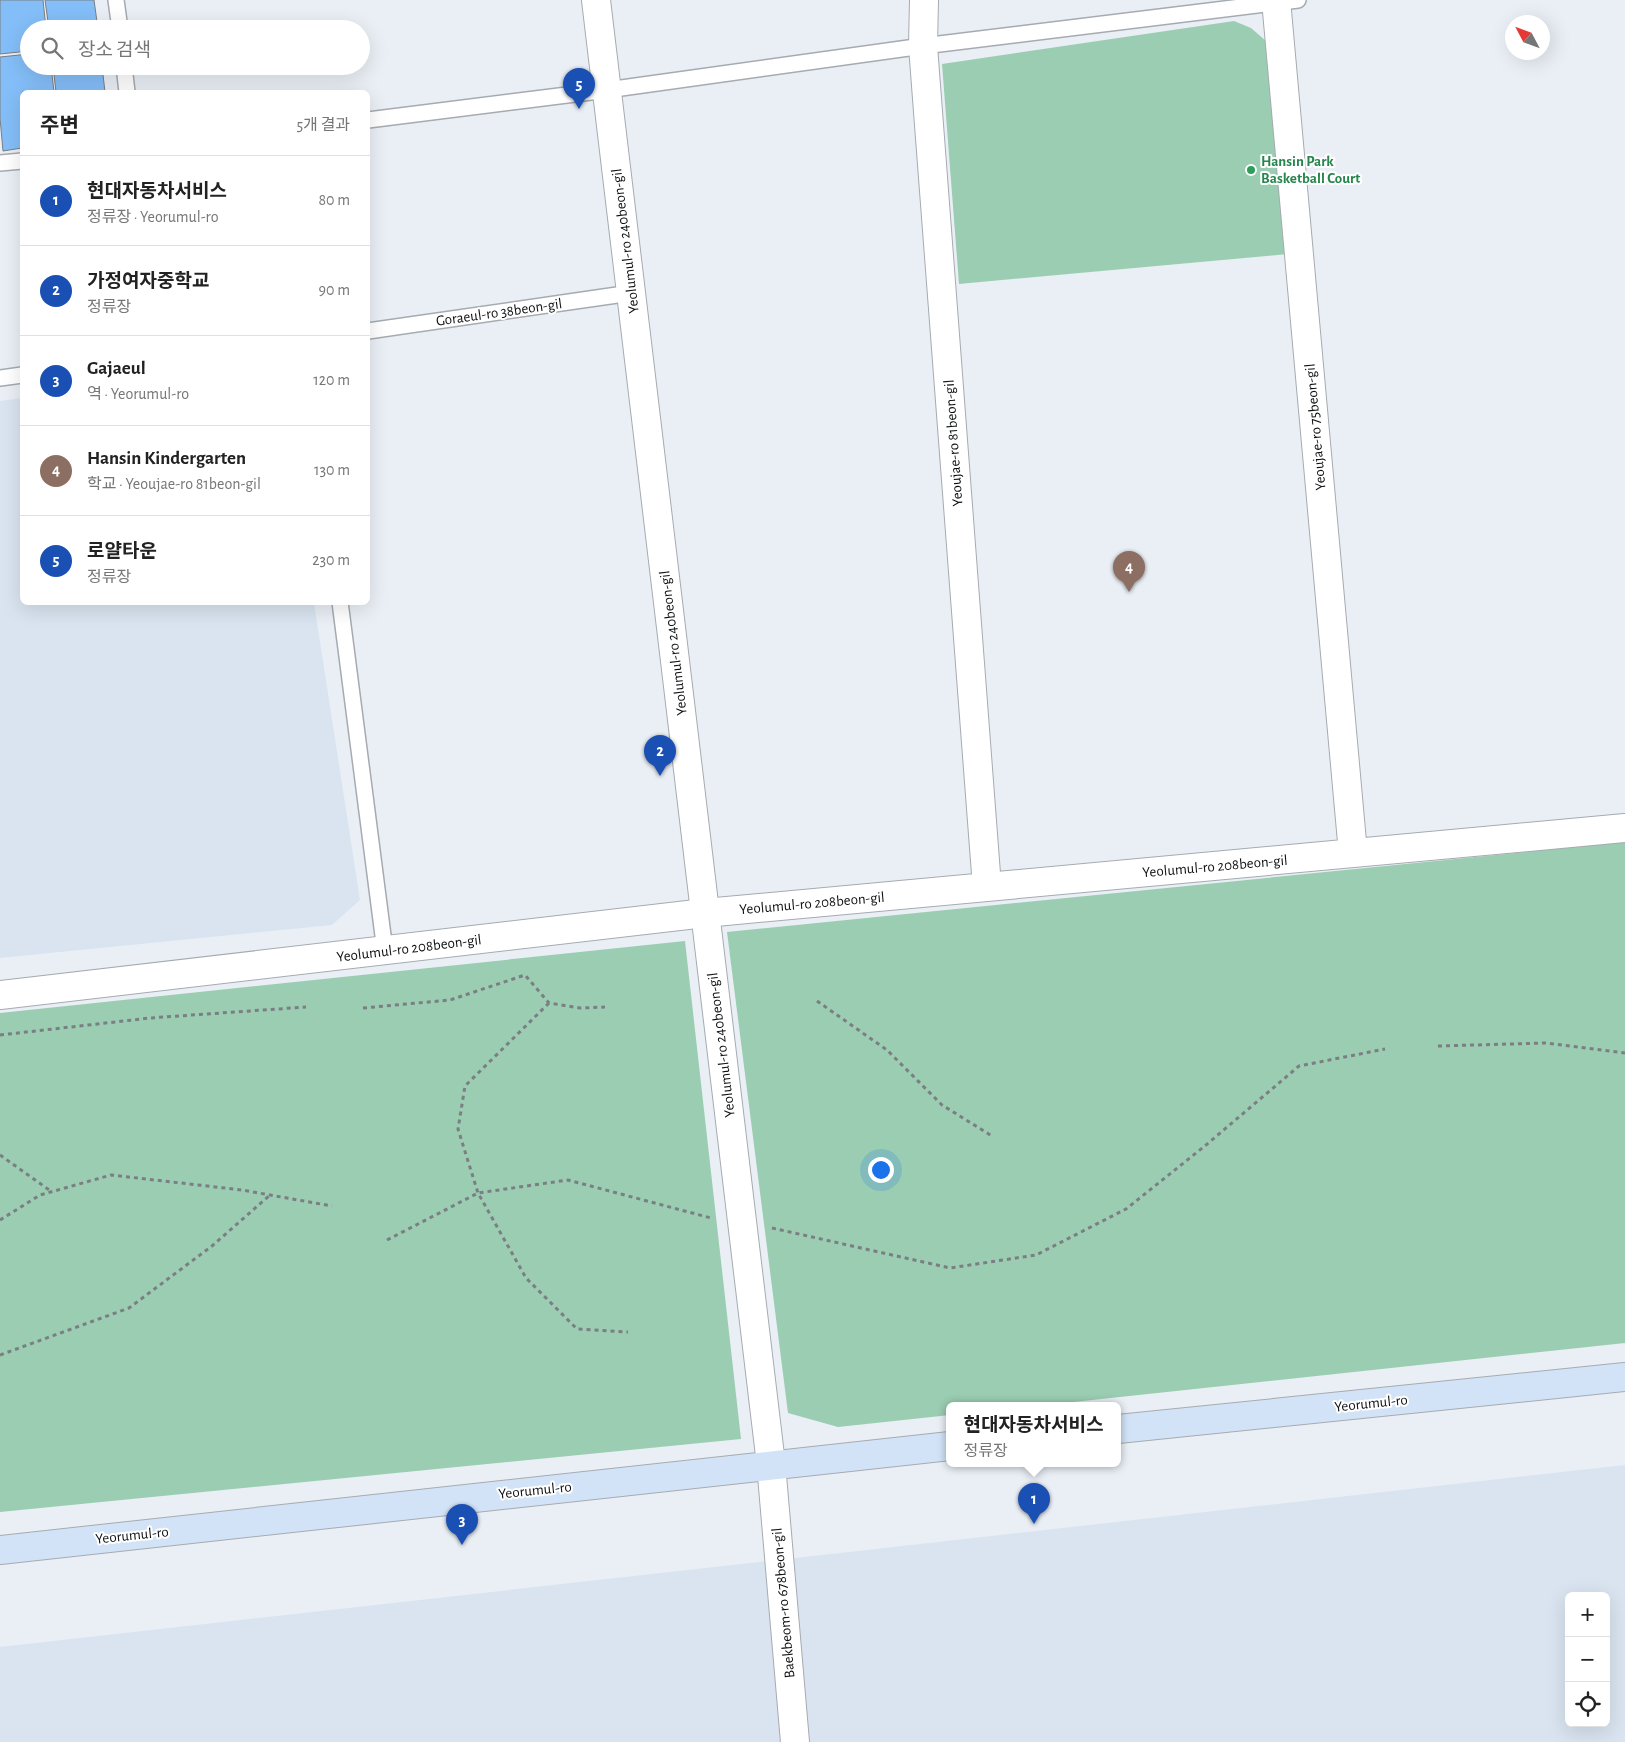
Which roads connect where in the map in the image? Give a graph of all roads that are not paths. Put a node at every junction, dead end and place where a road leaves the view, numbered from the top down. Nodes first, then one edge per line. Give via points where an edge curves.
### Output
1 (116, 0) edge
2 (596, 0) edge
3 (924, 0) edge
4 (1284, 1) edge
5 (119, 20) edge
6 (923, 46) junction
7 (125, 75) edge
8 (127, 90) edge
9 (606, 90) junction
10 (370, 120) edge
11 (20, 161) edge
12 (0, 163) edge
13 (631, 293) junction
14 (370, 331) edge
15 (20, 375) edge
16 (0, 378) edge
17 (340, 605) edge
18 (1625, 828) edge
19 (1353, 853) junction
20 (987, 887) junction
21 (705, 913) junction
22 (385, 951) junction
23 (0, 995) edge
24 (1625, 1376) edge
25 (1121, 1429) edge
26 (946, 1446) edge
27 (771, 1464) junction
28 (0, 1550) edge
29 (795, 1742) edge

1 - 5 lane
2 - 9 street, Yeolumul-ro 240beon-gil
3 - 6 street, Yeoujae-ro 81beon-gil
4 - 6 lane
4 - 19 street, Yeoujae-ro 75beon-gil
6 - 9 lane
6 - 20 street, Yeoujae-ro 81beon-gil
7 - 8 lane
9 - 10 lane
9 - 13 street, Yeolumul-ro 240beon-gil
11 - 12 lane
13 - 14 lane, Goraeul-ro 38beon-gil
13 - 21 street, Yeolumul-ro 240beon-gil
15 - 16 lane
17 - 22 lane
18 - 19 street, Yeolumul-ro 208beon-gil
19 - 20 street, Yeolumul-ro 208beon-gil
20 - 21 street, Yeolumul-ro 208beon-gil
21 - 22 street, Yeolumul-ro 208beon-gil
21 - 27 street, Yeolumul-ro 240beon-gil
22 - 23 street, Yeolumul-ro 208beon-gil
24 - 25 main road, Yeorumul-ro
26 - 27 main road, Yeorumul-ro
27 - 28 main road, Yeorumul-ro
27 - 29 street, Baekbeom-ro 678beon-gil

